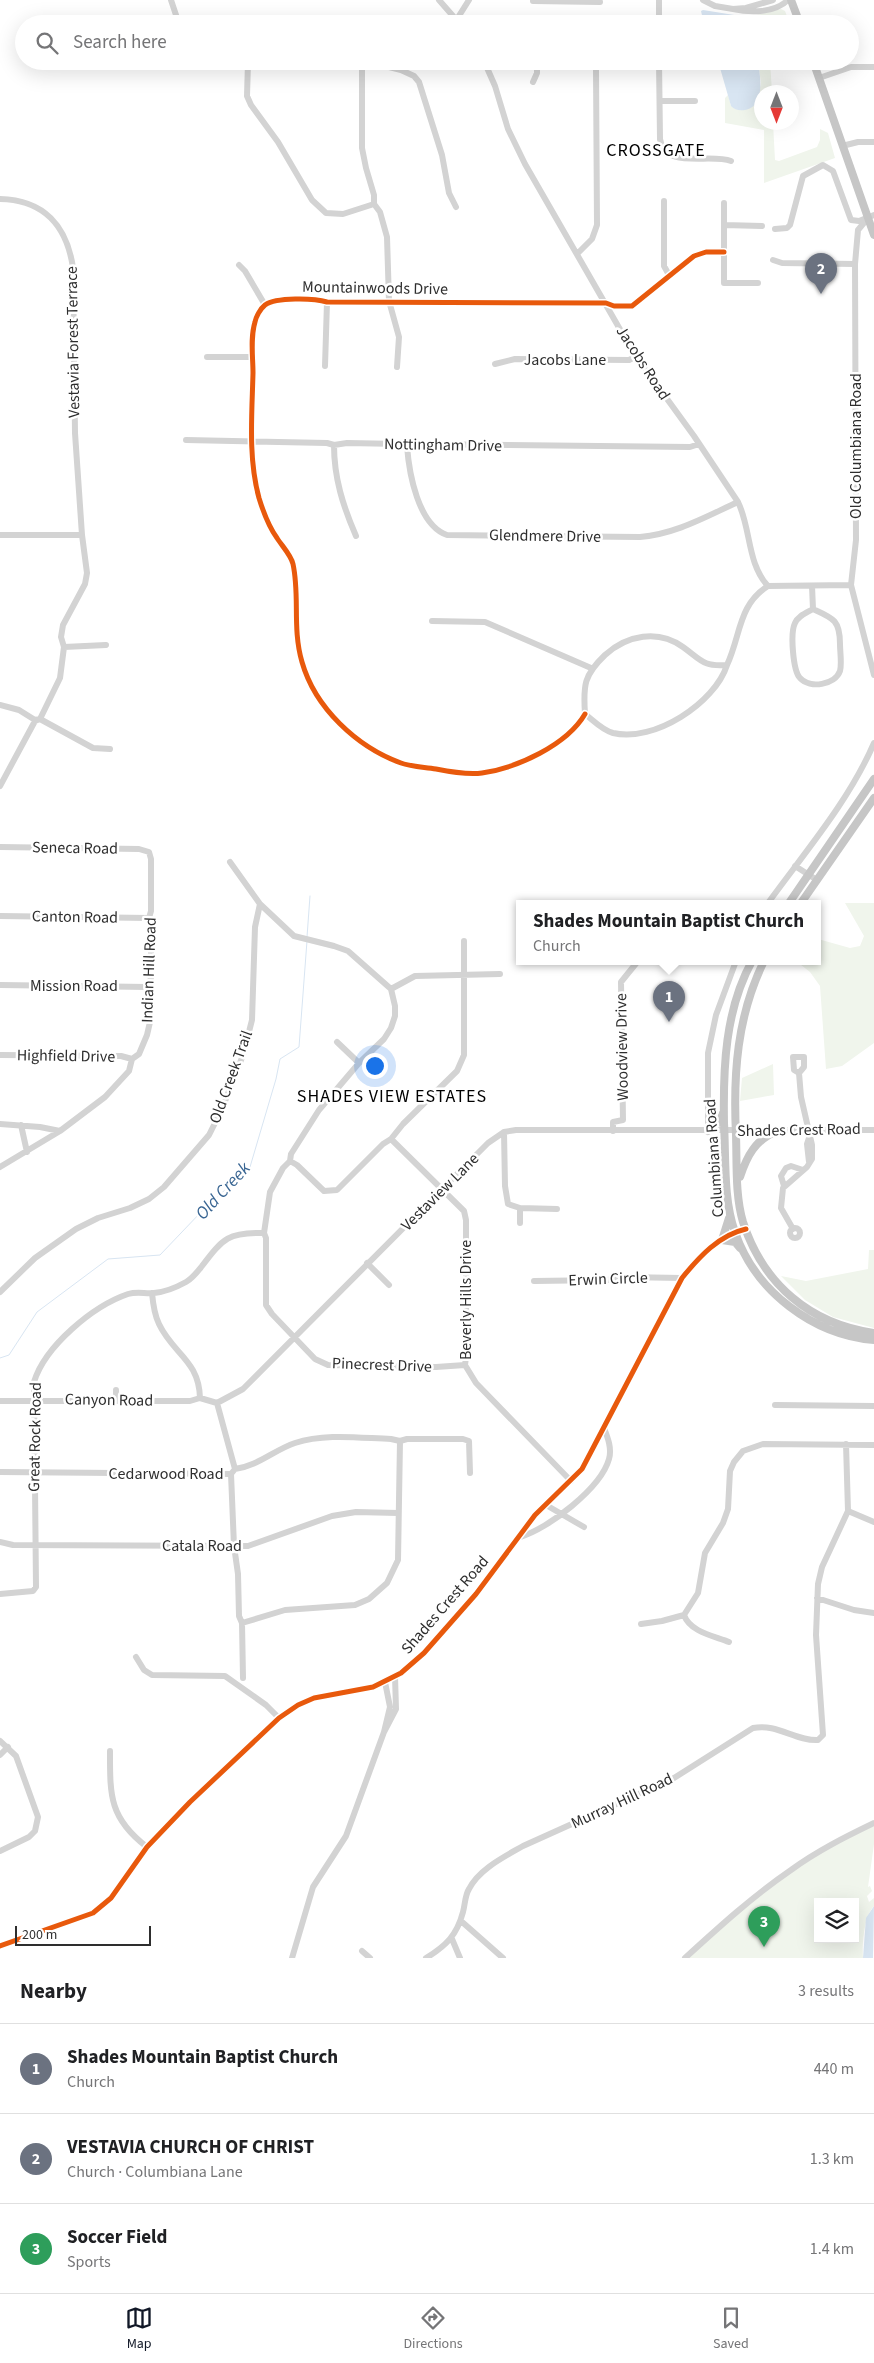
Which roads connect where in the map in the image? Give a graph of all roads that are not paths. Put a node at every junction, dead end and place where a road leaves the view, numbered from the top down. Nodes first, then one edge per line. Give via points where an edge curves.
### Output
1 (171, 0) edge
2 (439, 0) edge
3 (469, 0) edge
4 (659, 0) edge
5 (703, 0) edge
6 (772, 0) edge
7 (790, 0) edge
8 (533, 1) edge
9 (571, 1) edge
10 (600, 2) dead end
11 (753, 6) edge
12 (176, 15) edge
13 (452, 15) edge
14 (462, 15) edge
15 (659, 15) edge
16 (796, 15) edge
17 (859, 67) edge
18 (874, 67) edge
19 (248, 70) edge
20 (362, 70) edge
21 (401, 70) edge
22 (487, 70) edge
23 (537, 70) edge
24 (596, 70) edge
25 (659, 70) edge
26 (816, 70) edge
27 (843, 70) edge
28 (819, 78) junction
29 (533, 82) dead end
30 (660, 101) junction
31 (695, 101) dead end
32 (874, 142) edge
33 (842, 146) junction
34 (730, 161) dead end
35 (0, 199) edge
36 (664, 201) dead end
37 (724, 203) dead end
38 (374, 204) junction
39 (456, 207) dead end
40 (871, 217) edge
41 (724, 225) junction
42 (762, 226) dead end
43 (775, 229) dead end
44 (874, 235) edge
45 (724, 252) junction
46 (578, 253) junction
47 (773, 260) dead end
48 (855, 264) junction
49 (239, 265) dead end
50 (669, 275) junction
51 (758, 283) dead end
52 (327, 302) junction
53 (389, 302) junction
54 (606, 303) junction
55 (265, 305) junction
56 (207, 357) dead end
57 (251, 357) junction
58 (635, 357) junction
59 (495, 364) dead end
60 (325, 366) dead end
61 (397, 367) dead end
62 (186, 440) dead end
63 (252, 441) junction
64 (698, 444) junction
65 (334, 445) junction
66 (407, 446) junction
67 (738, 502) junction
68 (0, 535) edge
69 (82, 535) junction
70 (356, 536) dead end
71 (852, 585) junction
72 (768, 586) junction
73 (812, 586) junction
74 (813, 609) junction
75 (432, 620) dead end
76 (106, 645) dead end
77 (64, 647) junction
78 (728, 665) junction
79 (591, 668) junction
80 (874, 675) edge
81 (0, 706) edge
82 (585, 714) junction
83 (40, 719) junction
84 (874, 743) edge
85 (110, 748) dead end
86 (874, 779) edge
87 (0, 786) edge
88 (874, 798) edge
89 (0, 847) edge
90 (149, 852) joint
91 (230, 862) dead end
92 (795, 866) junction
93 (808, 875) junction
94 (817, 880) junction
95 (770, 900) edge
96 (791, 900) edge
97 (803, 900) edge
98 (260, 904) junction
99 (0, 916) edge
100 (149, 918) junction
101 (464, 941) dead end
102 (635, 965) edge
103 (735, 965) edge
104 (750, 965) edge
105 (762, 965) edge
106 (464, 974) junction
107 (500, 974) dead end
108 (0, 985) edge
109 (148, 987) junction
110 (391, 989) junction
111 (739, 992) junction
112 (750, 996) junction
113 (337, 1042) dead end
114 (0, 1055) edge
115 (132, 1059) junction
116 (359, 1063) junction
117 (799, 1073) dead end
118 (723, 1078) junction
119 (735, 1079) junction
120 (724, 1108) junction
121 (0, 1124) edge
122 (21, 1126) junction
123 (708, 1130) junction
124 (809, 1130) junction
125 (874, 1130) edge
126 (60, 1131) junction
127 (613, 1131) junction
128 (725, 1131) junction
129 (736, 1131) junction
130 (777, 1131) junction
131 (504, 1132) junction
132 (391, 1139) junction
133 (27, 1152) junction
134 (290, 1161) junction
135 (0, 1167) edge
136 (803, 1170) junction
137 (738, 1182) junction
138 (784, 1186) junction
139 (442, 1190) junction
140 (520, 1208) junction
141 (558, 1209) dead end
142 (730, 1214) junction
143 (520, 1223) dead end
144 (746, 1229) junction
145 (793, 1229) dead end
146 (734, 1231) junction
147 (264, 1233) junction
148 (722, 1240) junction
149 (742, 1250) junction
150 (367, 1263) junction
151 (682, 1278) junction
152 (534, 1281) dead end
153 (389, 1285) dead end
154 (0, 1292) edge
155 (152, 1294) junction
156 (874, 1333) edge
157 (294, 1336) junction
158 (874, 1340) edge
159 (465, 1365) junction
160 (116, 1390) dead end
161 (200, 1398) junction
162 (0, 1400) edge
163 (34, 1400) junction
164 (116, 1400) junction
165 (217, 1403) junction
166 (775, 1405) dead end
167 (874, 1406) edge
168 (604, 1428) junction
169 (400, 1442) junction
170 (846, 1444) junction
171 (874, 1445) edge
172 (233, 1471) junction
173 (0, 1472) edge
174 (34, 1472) junction
175 (470, 1473) dead end
176 (571, 1481) junction
177 (546, 1505) junction
178 (848, 1512) junction
179 (398, 1513) junction
180 (560, 1513) junction
181 (874, 1522) edge
182 (584, 1527) dead end
183 (519, 1537) junction
184 (0, 1542) edge
185 (35, 1545) junction
186 (234, 1546) junction
187 (0, 1594) edge
188 (817, 1598) junction
189 (874, 1613) edge
190 (684, 1615) junction
191 (242, 1624) junction
192 (641, 1624) dead end
193 (729, 1642) dead end
194 (136, 1657) dead end
195 (395, 1676) junction
196 (243, 1678) dead end
197 (385, 1682) junction
198 (280, 1718) junction
199 (384, 1732) junction
200 (0, 1742) edge
201 (8, 1747) junction
202 (110, 1751) dead end
203 (0, 1755) edge
204 (874, 1823) edge
205 (147, 1847) junction
206 (0, 1851) edge
207 (460, 1921) junction
208 (452, 1939) junction
209 (0, 1946) edge
210 (362, 1951) dead end
211 (292, 1958) edge
212 (370, 1958) edge
213 (426, 1958) edge
214 (460, 1958) edge
215 (503, 1958) edge
216 (685, 1958) edge

1 - 12 street
2 - 13 street
3 - 14 street
4 - 15 street
5 - 11 street via 734,9
6 - 11 street
7 - 11 street via 783,5
7 - 16 main road
8 - 9 street
9 - 10 street
17 - 18 street
19 - 38 street via 247,96 251,105 278,142 312,200 326,212 343,214
20 - 38 street via 362,148
21 - 39 street via 419,82 442,155 449,193
22 - 46 street, Jacobs Road via 514,141
23 - 29 street
24 - 46 street via 597,225 592,239
25 - 30 street
26 - 28 main road
27 - 28 street
28 - 33 main road
30 - 31 street
30 - 34 street via 660,143 667,154 677,158
32 - 33 street
33 - 40 main road
35 - 69 street, Vestavia Forest Terrace via 17,199 47,214 66,239 71,253 75,432
36 - 50 street via 664,266
37 - 41 street
38 - 53 street via 380,212 387,237
40 - 43 street via 851,220 833,171 823,165 803,176 790,225
40 - 44 main road
40 - 48 street, Old Columbiana Road via 858,230
41 - 42 street
41 - 45 street
45 - 50 street, Mountainwoods Drive via 698,254
45 - 51 street via 724,283
46 - 54 street, Jacobs Road
47 - 48 street via 782,263
48 - 71 street, Old Columbiana Road via 856,540
49 - 55 street
50 - 54 street, Mountainwoods Drive via 632,306
52 - 53 street, Mountainwoods Drive
52 - 55 street, Mountainwoods Drive via 290,300
52 - 60 street
53 - 54 street, Mountainwoods Drive
53 - 61 street via 399,337
54 - 58 street, Jacobs Road
55 - 57 street via 254,323
56 - 57 street
57 - 63 street
58 - 59 street, Jacobs Lane via 628,360 515,359
58 - 64 street, Jacobs Road
62 - 63 street, Nottingham Drive
63 - 65 street, Nottingham Drive
63 - 82 street via 260,500 275,536 293,562 295,628 307,677 328,709 355,738 402,764 476,774 499,771 537,756 565,736
64 - 66 street, Nottingham Drive via 690,448
64 - 67 street, Jacobs Road
65 - 66 street, Nottingham Drive
65 - 70 street via 336,482
66 - 67 street, Glendmere Drive via 408,467 421,509 431,526 447,534 659,536
67 - 72 street, Jacobs Road via 755,564
68 - 69 street
69 - 77 street, Vestavia Forest Terrace via 87,573 85,584 63,625
71 - 73 street
71 - 80 street, Old Columbiana Road
72 - 73 street
72 - 78 street via 751,600
73 - 74 street
74 - 74 street via 801,615 794,624 795,671 807,683 825,683 833,680 840,671 839,628 832,619
75 - 79 street via 485,622
76 - 77 street
77 - 83 street, Vestavia Forest Terrace via 60,678
78 - 79 street via 707,665 675,642 644,636 628,639 614,647
78 - 82 street via 702,703 657,728 634,734 614,733 600,727
79 - 82 street via 585,686
81 - 83 street
83 - 85 street via 93,748
83 - 87 street, Vestavia Forest Terrace via 35,721
84 - 92 street via 840,802
86 - 93 main road
88 - 94 main road
89 - 90 street, Seneca Road via 139,849
90 - 100 street, Indian Hill Road via 152,859
91 - 98 street
92 - 93 street
92 - 95 street
93 - 94 street
93 - 96 main road
94 - 97 main road
98 - 110 street via 294,936 348,952
98 - 154 street, Old Creek Trail via 255,927 252,1020 222,1109 209,1135 164,1188 130,1208 76,1229 35,1258
99 - 100 street, Canton Road
100 - 109 street, Indian Hill Road via 151,978
101 - 106 street
102 - 127 street, Woodview Drive via 621,982 623,1120 613,1122
103 - 123 street via 716,1015 708,1053
104 - 111 main road, Columbiana Road
105 - 112 main road, Columbiana Road
106 - 107 street
106 - 110 street via 415,976
106 - 132 street via 462,1062
108 - 109 street, Mission Road
109 - 115 street, Indian Hill Road via 151,993 147,1035
110 - 116 street, Pinecrest Drive via 395,1016 391,1028
111 - 112 main road
111 - 118 main road, Columbiana Road
112 - 119 main road, Columbiana Road via 740,1030
113 - 116 street
114 - 115 street, Highfield Drive via 121,1056
115 - 126 street, Indian Hill Road via 129,1071 116,1087
116 - 134 street, Pinecrest Drive via 319,1110 291,1154
117 - 124 street
118 - 119 main road
118 - 120 main road, Columbiana Road
119 - 129 main road, Columbiana Road
120 - 123 main road via 720,1121
120 - 128 main road, Columbiana Road
121 - 122 street
122 - 126 street
122 - 133 street
123 - 127 street
123 - 128 street
124 - 125 street, Shades Crest Road
124 - 130 street, Shades Crest Road
124 - 136 street via 812,1159
126 - 133 street, Indian Hill Road
127 - 131 street
128 - 129 street, Shades Crest Road
128 - 142 main road, Columbiana Road
129 - 130 street, Shades Crest Road
129 - 137 main road, Columbiana Road
130 - 137 main road via 756,1145
131 - 139 street, Vestaview Lane via 488,1143
131 - 140 street via 508,1204
132 - 134 street via 337,1190 330,1192 320,1188
132 - 139 street, Beverly Hills Drive
133 - 135 street, Indian Hill Road
134 - 147 street, Pinecrest Drive via 270,1192
136 - 138 street
136 - 138 street via 791,1166 786,1168 781,1176
137 - 144 main road, Columbiana Road
138 - 145 street via 781,1208
139 - 150 street, Vestaview Lane
139 - 159 street, Beverly Hills Drive via 464,1211 466,1220
140 - 141 street
140 - 143 street
142 - 146 main road, Columbiana Road
142 - 148 main road
144 - 146 street, Shades Crest Road
144 - 156 main road, Columbiana Road via 763,1266 795,1301 823,1319
146 - 148 street, Shades Crest Road
146 - 149 main road, Columbiana Road
147 - 155 street, Great Rock Road via 231,1235 218,1244 189,1281
147 - 157 street, Pinecrest Drive via 266,1305
148 - 149 main road via 734,1242
148 - 151 street, Shades Crest Road via 702,1253
149 - 158 main road, Columbiana Road via 766,1285 786,1305 815,1324 842,1334
150 - 153 street
150 - 157 street, Vestaview Lane
151 - 152 street, Erwin Circle
151 - 168 street, Shades Crest Road
155 - 161 street via 158,1323 194,1368
155 - 163 street, Great Rock Road via 140,1291 109,1302 74,1327 38,1371
157 - 159 street, Pinecrest Drive via 315,1358 328,1365
157 - 165 street, Vestaview Lane via 243,1389
159 - 176 street, Beverly Hills Drive via 476,1383
160 - 164 street
161 - 164 street, Canyon Road via 190,1401
161 - 165 street, Canyon Road
162 - 163 street, Canyon Road
163 - 164 street, Canyon Road
163 - 174 street, Great Rock Road
165 - 172 street
166 - 167 street
168 - 176 street, Shades Crest Road via 582,1470
168 - 180 street via 609,1443 609,1459 585,1496
169 - 172 street, Cedarwood Road via 391,1438 309,1439
169 - 175 street, Cedarwood Road via 407,1439 469,1441
169 - 179 street
170 - 171 street
170 - 178 street
170 - 190 street via 763,1444 743,1451 730,1471 728,1509 705,1553 698,1593
172 - 174 street, Cedarwood Road
172 - 186 street
173 - 174 street, Cedarwood Road
174 - 185 street, Great Rock Road
176 - 177 street, Shades Crest Road
177 - 180 street
177 - 183 street, Shades Crest Road
178 - 181 street
178 - 188 street via 822,1567
179 - 186 street, Catala Road via 356,1512 332,1516 259,1543
179 - 191 street via 398,1560 387,1583 369,1599 341,1608 285,1610
180 - 182 street
180 - 183 street via 541,1529
183 - 195 street, Shades Crest Road via 476,1594 424,1653
184 - 185 street, Catala Road
185 - 186 street, Catala Road
185 - 187 street, Great Rock Road via 36,1588
186 - 191 street
188 - 189 street
188 - 207 street, Murray Hill Road via 816,1635 823,1735 818,1740 810,1741 769,1727 753,1728 674,1778 499,1860 468,1889
190 - 192 street
190 - 193 street via 696,1629
191 - 196 street
194 - 198 street via 144,1670 152,1675 225,1676
195 - 197 street, Shades Crest Road
195 - 199 street via 396,1709
197 - 198 street, Shades Crest Road via 314,1698
197 - 199 street via 390,1706
198 - 205 street, Shades Crest Road
199 - 211 street via 346,1836 313,1887
200 - 201 street
201 - 203 street
201 - 206 street via 16,1756 38,1816 35,1831 29,1837
202 - 205 street via 110,1786 115,1812 133,1837
204 - 216 street via 791,1870 744,1905
205 - 209 street, Shades Crest Road via 111,1898 93,1914
207 - 208 street
207 - 215 street
208 - 213 street
208 - 214 street
210 - 212 street

